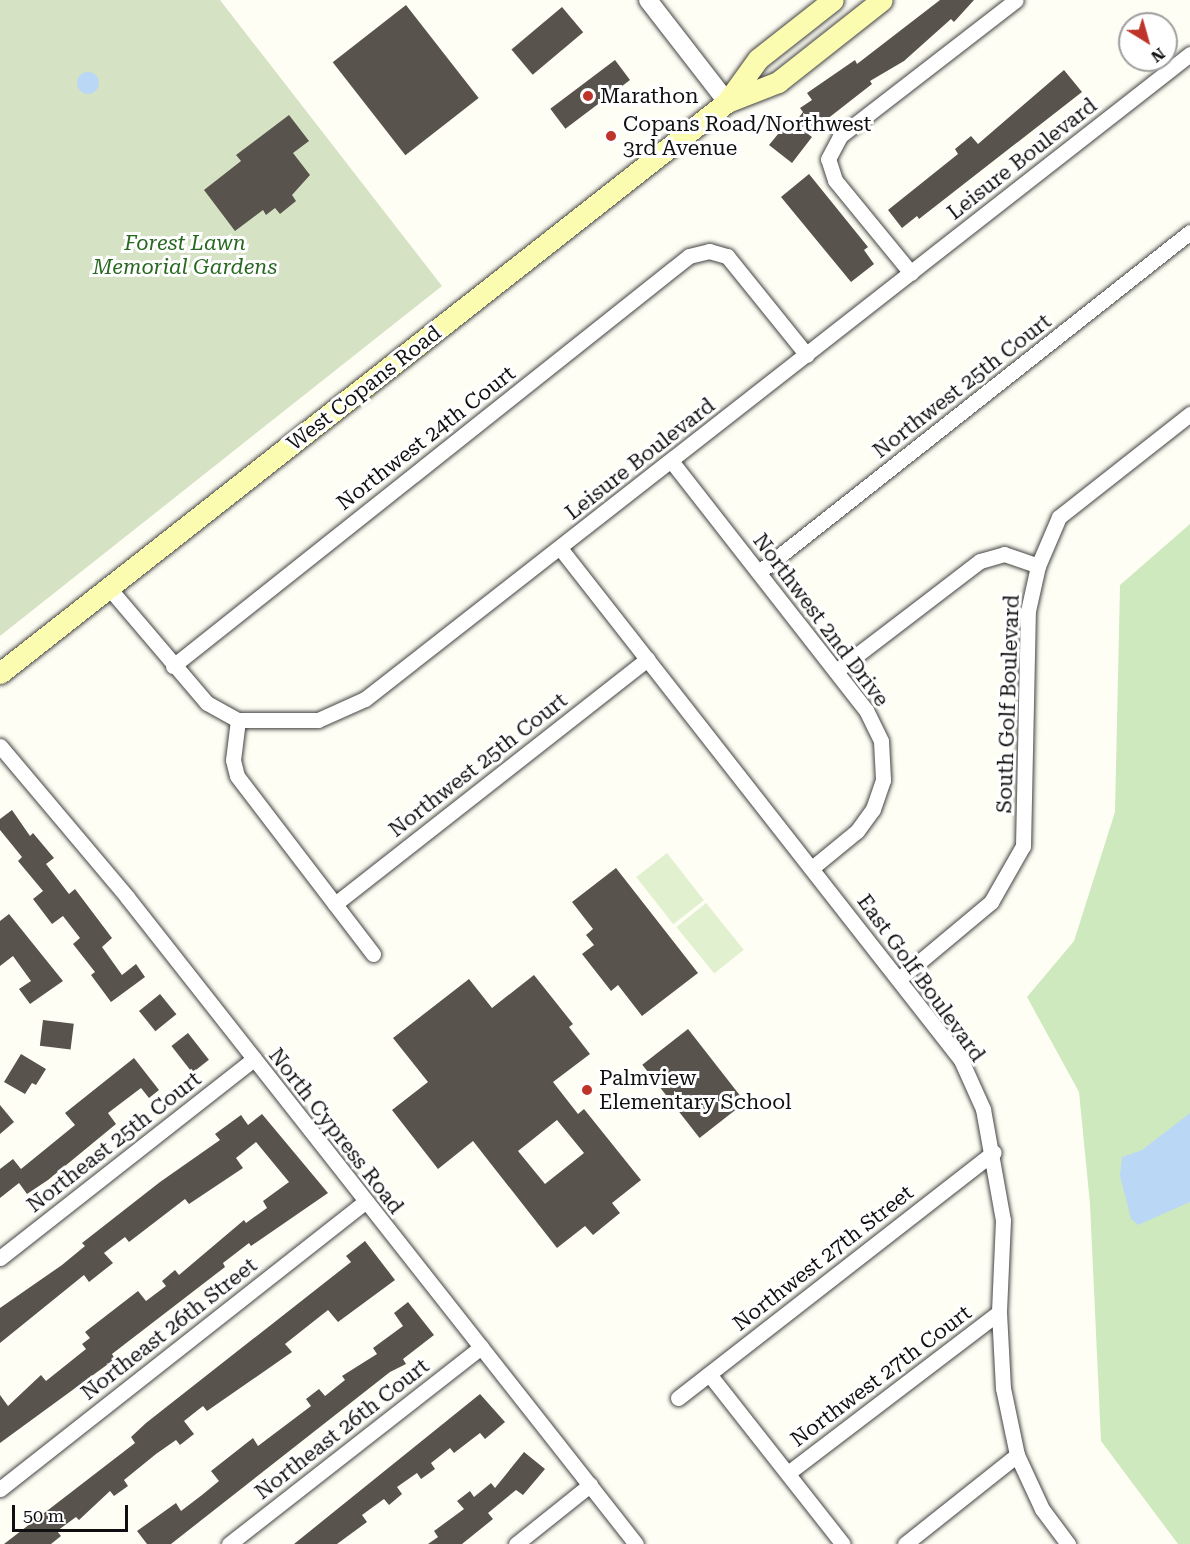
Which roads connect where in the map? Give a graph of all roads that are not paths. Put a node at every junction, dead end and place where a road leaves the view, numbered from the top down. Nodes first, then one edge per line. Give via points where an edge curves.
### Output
1 (648, 0) edge
2 (833, 0) edge
3 (882, 0) edge
4 (1016, 0) edge
5 (1190, 54) edge
6 (727, 102) junction
7 (1190, 232) edge
8 (911, 273) junction
9 (807, 355) junction
10 (1190, 414) edge
11 (672, 462) junction
12 (560, 548) junction
13 (1038, 566) junction
14 (759, 572) junction
15 (110, 588) junction
16 (647, 659) junction
17 (173, 666) junction
18 (836, 671) junction
19 (0, 673) edge
20 (238, 720) junction
21 (0, 746) edge
22 (812, 868) junction
23 (335, 903) junction
24 (373, 954) dead end
25 (900, 978) junction
26 (254, 1059) junction
27 (994, 1152) junction
28 (365, 1202) junction
29 (0, 1258) edge
30 (999, 1312) junction
31 (481, 1347) junction
32 (709, 1374) junction
33 (678, 1398) dead end
34 (1017, 1455) junction
35 (788, 1473) junction
36 (590, 1485) junction
37 (0, 1489) edge
38 (229, 1544) edge
39 (516, 1544) edge
40 (636, 1544) edge
41 (843, 1544) edge
42 (905, 1544) edge
43 (1068, 1544) edge

1 - 6 street
2 - 6 main road, West Copans Road via 758,59
3 - 6 main road, West Copans Road via 778,81
4 - 8 street via 840,136 828,159 835,180
5 - 8 street, Leisure Boulevard
6 - 15 main road, West Copans Road
7 - 14 street, Northwest 25th Court
8 - 9 street, Leisure Boulevard
9 - 11 street, Leisure Boulevard
9 - 17 street, Northwest 24th Court via 727,256 709,251 689,256
10 - 13 street, South Golf Boulevard via 1059,517
11 - 12 street, Leisure Boulevard
11 - 14 street, Northwest 2nd Drive
12 - 16 street, East Golf Boulevard
12 - 20 street, Leisure Boulevard via 365,699 318,720
13 - 18 street via 1004,554 980,561
13 - 25 street, South Golf Boulevard via 1028,611 1023,846 991,902
14 - 18 street, Northwest 2nd Drive
15 - 17 street, Leisure Boulevard
15 - 19 main road, West Copans Road
16 - 22 street, East Golf Boulevard
16 - 23 street, Northwest 25th Court
17 - 20 street, Leisure Boulevard via 207,703
18 - 22 street, Northwest 2nd Drive via 867,710 881,741 883,780 873,809 857,831
20 - 23 street via 233,760 237,776
21 - 26 street, North Cypress Road via 127,897
22 - 25 street, East Golf Boulevard
23 - 24 street
25 - 27 street, East Golf Boulevard via 961,1060 983,1109
26 - 28 street, North Cypress Road
26 - 29 street, Northeast 25th Court
27 - 30 street, East Golf Boulevard via 1003,1220
27 - 32 street, Northwest 27th Street
28 - 31 street, North Cypress Road
28 - 37 street, Northeast 26th Street
30 - 34 street, East Golf Boulevard via 1003,1388
30 - 35 street, Northwest 27th Court
31 - 36 street, North Cypress Road
31 - 38 street, Northeast 26th Court
32 - 33 street, Northwest 27th Street
32 - 35 street
34 - 42 street
34 - 43 street, East Golf Boulevard via 1042,1509
35 - 41 street
36 - 39 street
36 - 40 street, North Cypress Road

